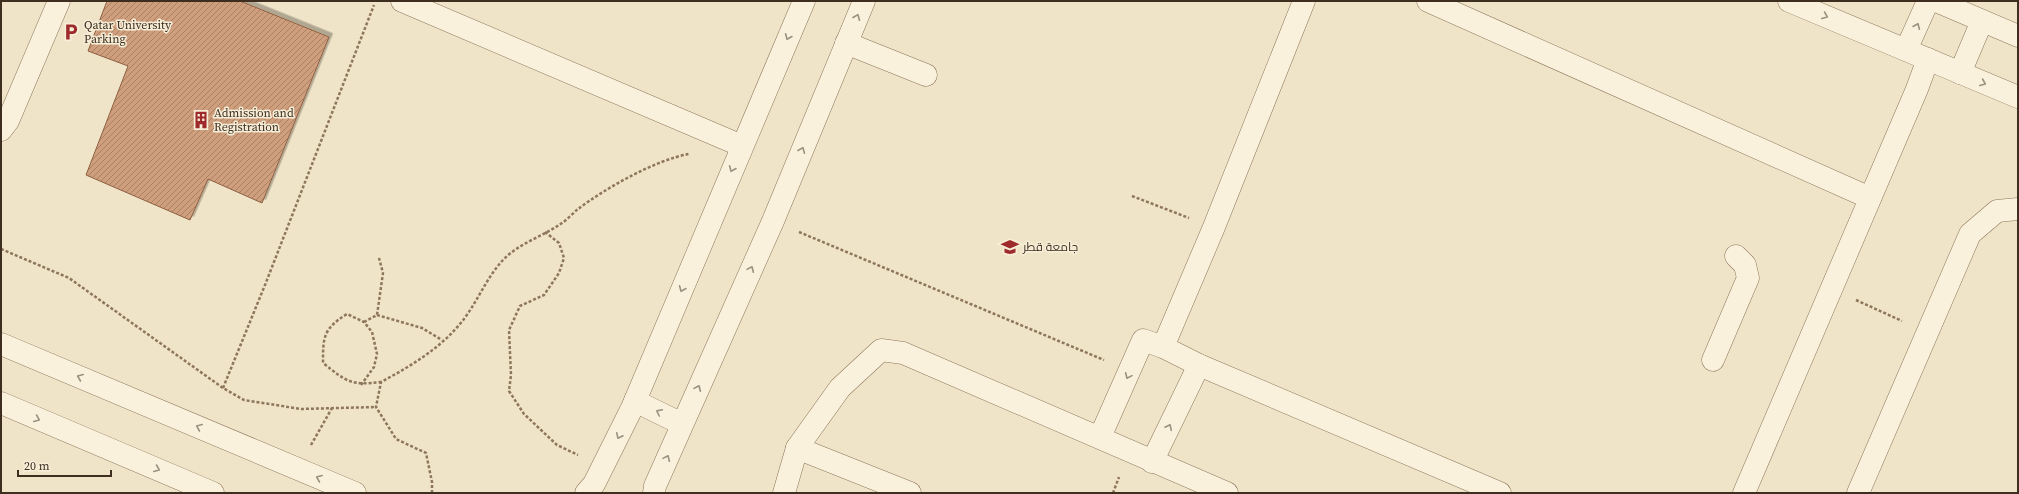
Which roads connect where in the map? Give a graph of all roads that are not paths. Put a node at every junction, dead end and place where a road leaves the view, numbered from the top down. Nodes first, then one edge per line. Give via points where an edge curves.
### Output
1 (59, 1) edge
2 (402, 1) edge
3 (804, 1) edge
4 (864, 1) edge
5 (1304, 1) edge
6 (1428, 1) edge
7 (1789, 1) edge
8 (1928, 1) edge
9 (1936, 1) edge
10 (1982, 21) junction
11 (2018, 36) edge
12 (846, 43) junction
13 (1906, 50) junction
14 (1928, 59) junction
15 (1960, 73) junction
16 (926, 75) dead end
17 (2018, 97) edge
18 (1, 130) edge
19 (742, 146) junction
20 (1870, 198) junction
21 (2018, 209) edge
22 (1736, 256) dead end
23 (1153, 343) junction
24 (1, 344) edge
25 (1712, 360) dead end
26 (1199, 365) junction
27 (635, 401) junction
28 (3, 409) edge
29 (682, 424) junction
30 (1100, 437) junction
31 (797, 448) junction
32 (1152, 462) junction
33 (214, 493) edge
34 (355, 493) edge
35 (586, 493) edge
36 (654, 493) edge
37 (784, 493) edge
38 (910, 493) edge
39 (1227, 493) edge
40 (1500, 493) edge
41 (1744, 493) edge
42 (1858, 493) edge

1 - 18 street via 8,121
2 - 19 street
3 -> 19 street
12 -> 4 street
5 - 23 street via 1214,227
6 - 20 street
7 -> 13 street
13 -> 8 street
9 - 10 street
10 - 11 street
10 - 15 street
12 - 16 street
29 -> 12 street via 773,221
13 - 14 street
14 - 15 street
14 - 20 street
15 -> 17 street
19 -> 27 street
20 - 41 street
21 - 42 street via 1996,211 1970,234
22 - 25 street via 1745,265 1748,278
23 - 26 street
23 -> 30 street via 1130,371
34 -> 24 street
32 -> 26 street
26 - 40 street
29 -> 27 street
27 -> 35 street via 604,466
28 -> 33 street
36 -> 29 street
30 - 31 street via 903,353 881,350 840,388
30 - 32 street
31 - 37 street
31 - 38 street
32 - 39 street

